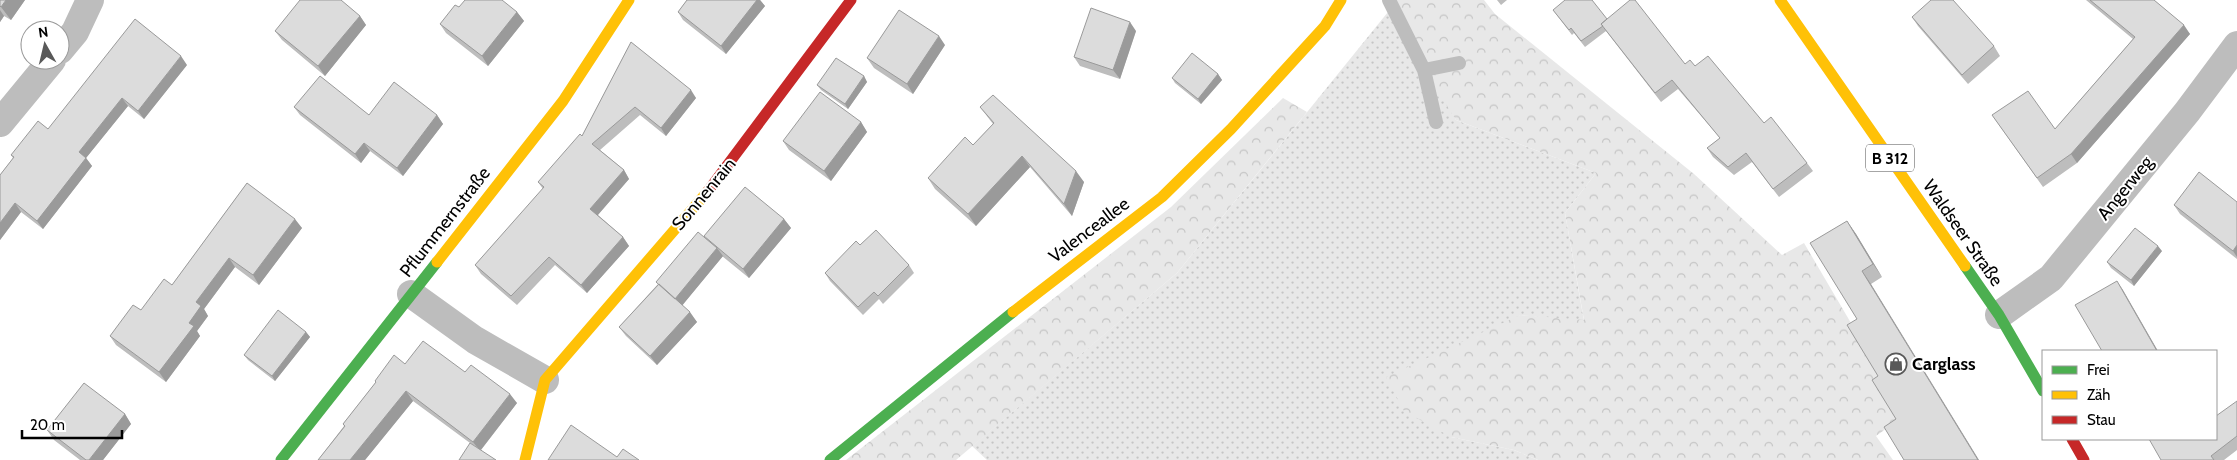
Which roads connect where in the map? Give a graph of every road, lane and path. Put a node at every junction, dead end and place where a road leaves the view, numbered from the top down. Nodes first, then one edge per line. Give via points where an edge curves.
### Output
1 (90, 0) edge
2 (629, 0) edge
3 (851, 0) edge
4 (1341, 0) edge
5 (1390, 0) edge
6 (1780, 0) edge
7 (70, 37) edge
8 (2237, 45) edge
9 (1459, 63) dead end
10 (44, 70) edge
11 (1424, 70) junction
12 (1436, 122) dead end
13 (0, 123) edge
14 (411, 294) junction
15 (1999, 315) junction
16 (545, 380) junction
17 (2042, 389) edge
18 (2073, 440) edge
19 (281, 460) edge
20 (526, 460) edge
21 (830, 460) edge
22 (2084, 460) edge

1 - 7 street
2 - 14 street, Pflummernstraße via 563,101
3 - 16 street, Sonnenrain via 723,173
4 - 21 street, Valenceallee via 1325,26 1307,46 1162,197 1046,284
5 - 11 lane
6 - 15 street, Waldseer Straße / B 312
8 - 15 street, Angerweg via 2187,112 2051,278
9 - 11 lane
10 - 13 street
11 - 12 lane
14 - 16 street via 475,340
14 - 19 street, Pflummernstraße
15 - 17 street, Waldseer Straße / B 312
16 - 20 street, Sonnenrain
18 - 22 street

